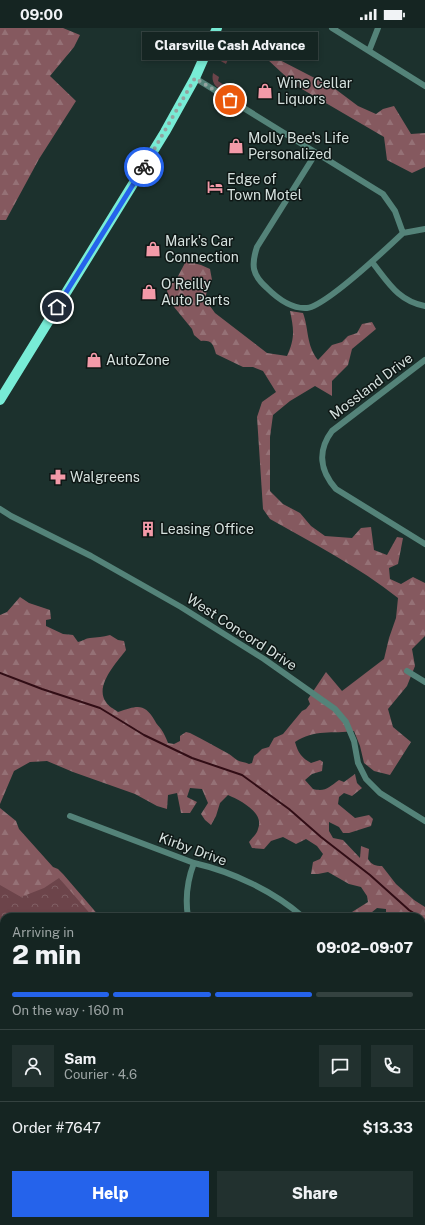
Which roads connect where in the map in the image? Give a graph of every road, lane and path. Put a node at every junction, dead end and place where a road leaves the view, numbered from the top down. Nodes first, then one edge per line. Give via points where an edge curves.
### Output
1 (217, 28) edge
2 (332, 28) edge
3 (378, 28) edge
4 (369, 51) junction
5 (195, 78) junction
6 (425, 86) edge
7 (316, 153) junction
8 (425, 229) edge
9 (403, 233) junction
10 (372, 262) junction
11 (425, 306) edge
12 (425, 360) edge
13 (0, 400) edge
14 (0, 509) edge
15 (425, 544) edge
16 (407, 671) dead end
17 (425, 682) edge
18 (70, 816) dead end
19 (425, 821) edge
20 (194, 863) junction
21 (187, 913) edge
22 (298, 913) edge

1 - 5 highway
2 - 4 street
3 - 4 street
4 - 6 street
5 - 7 street
5 - 13 highway via 165,132
7 - 9 street via 383,194 395,211
7 - 10 street via 257,247 253,259 257,277 280,298 296,307 308,308 320,303
8 - 9 street
9 - 10 street
10 - 11 street via 404,299
12 - 15 street, Mossland Drive via 332,431 326,438 322,460 324,471 336,489
14 - 19 street, West Concord Drive via 188,610 335,709 346,722 354,741 358,763 366,779 380,793
16 - 17 street
18 - 20 street, Kirby Drive
20 - 21 street via 188,880
20 - 22 street, Kirby Drive via 242,880 269,893

